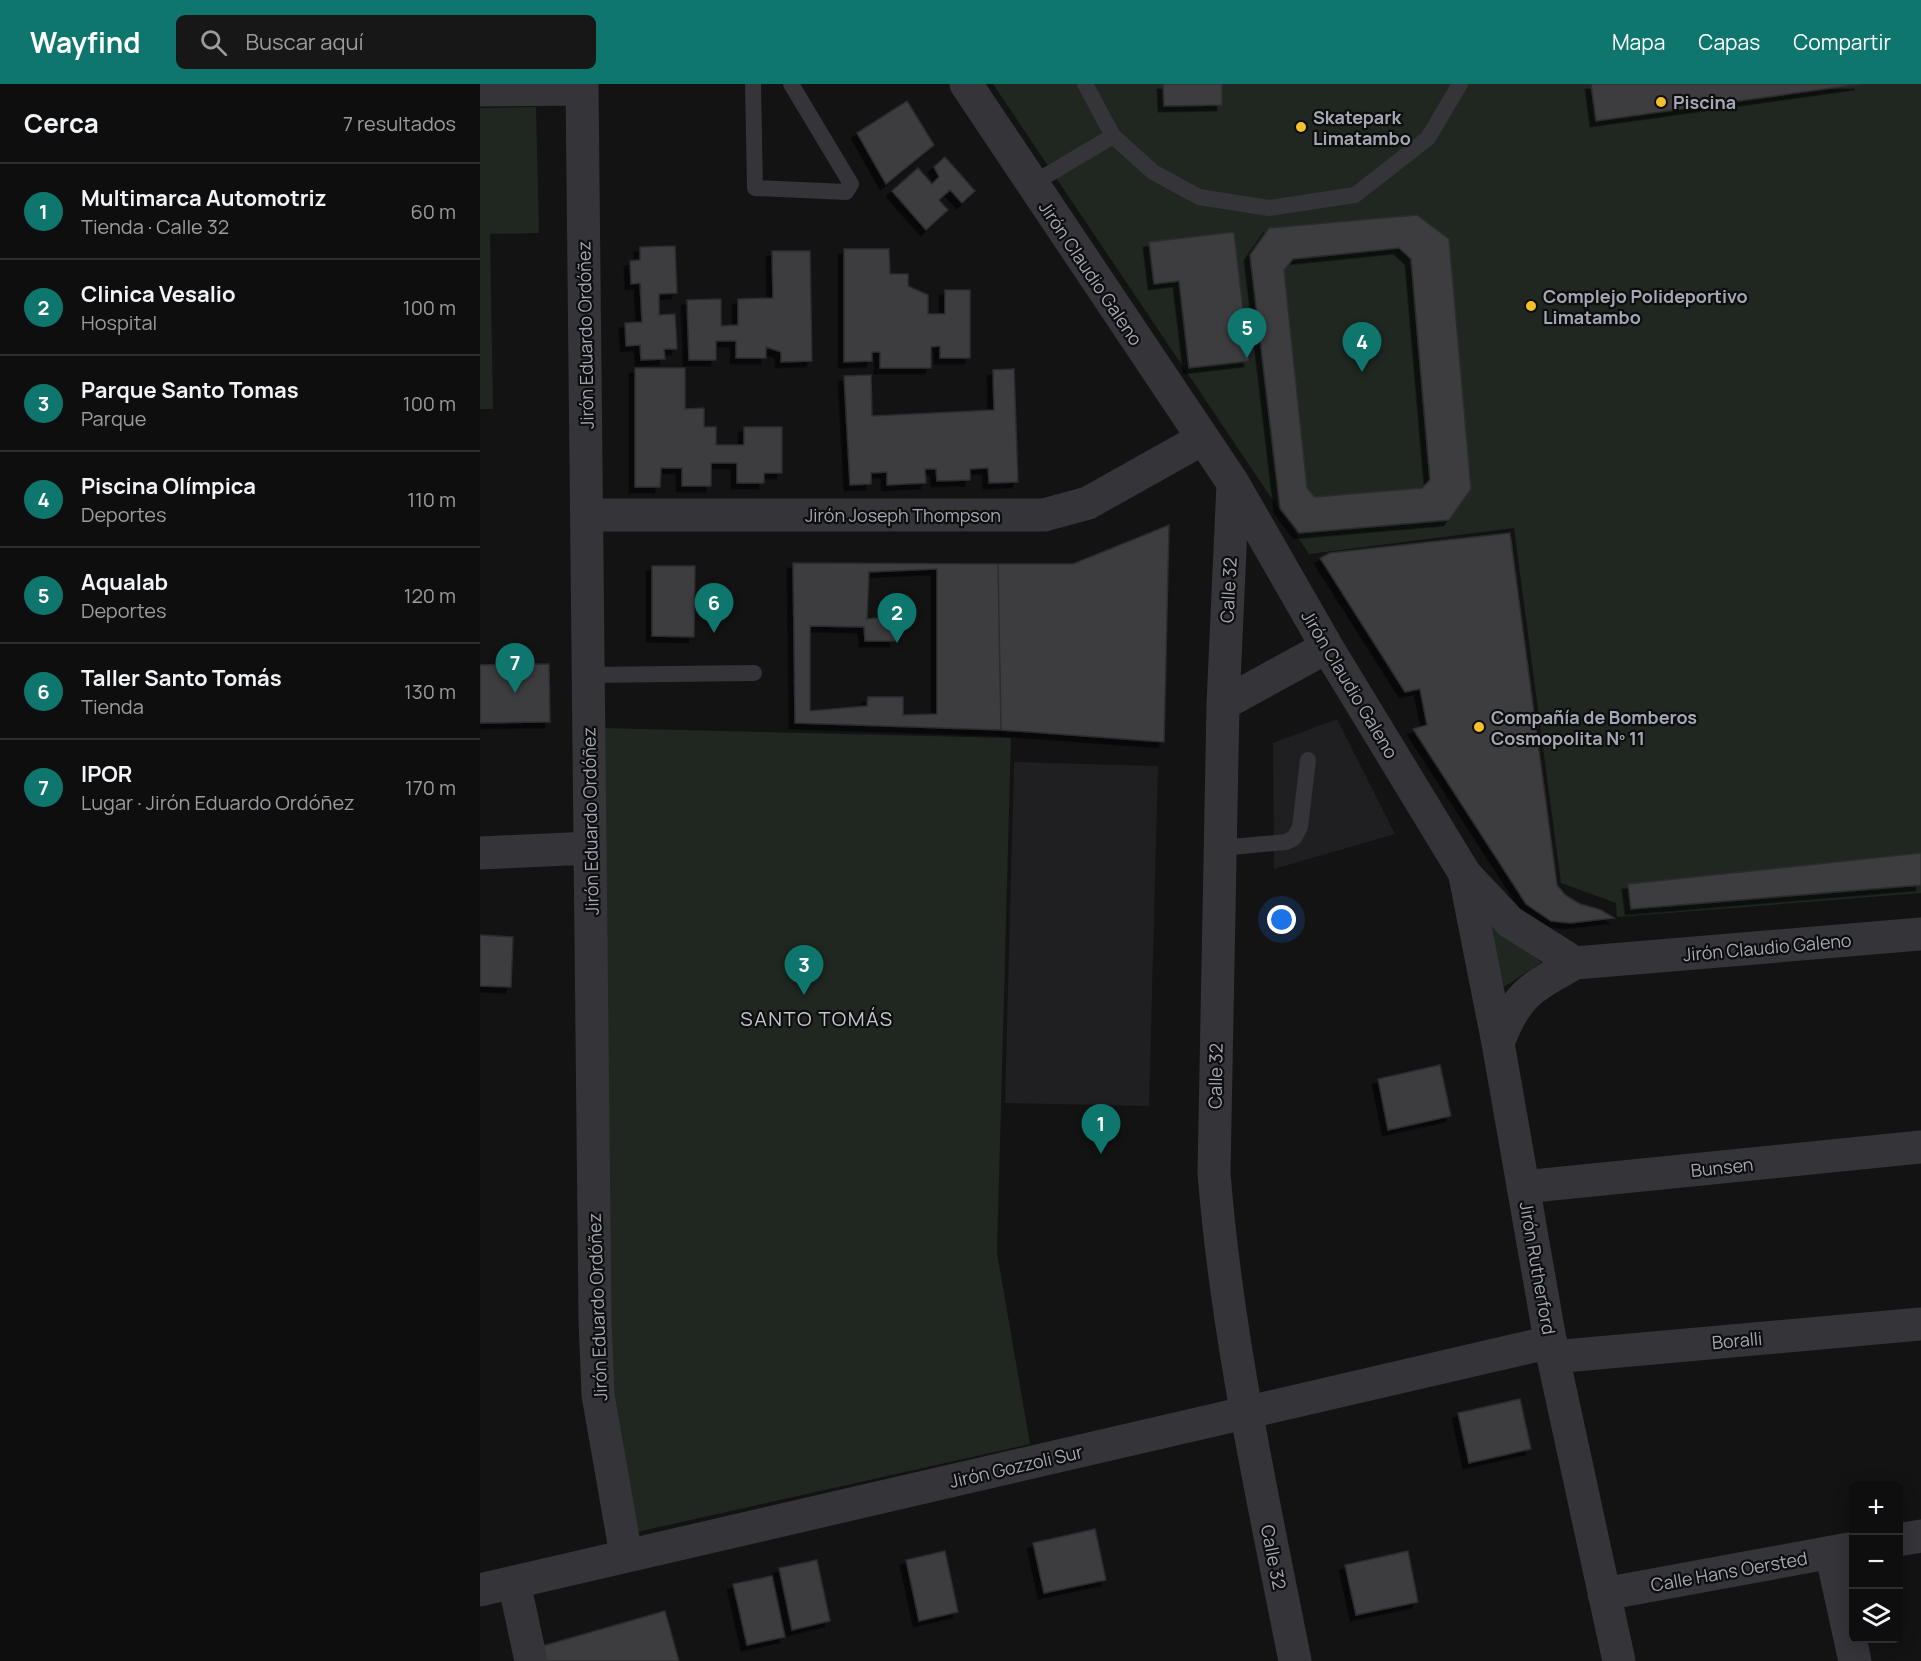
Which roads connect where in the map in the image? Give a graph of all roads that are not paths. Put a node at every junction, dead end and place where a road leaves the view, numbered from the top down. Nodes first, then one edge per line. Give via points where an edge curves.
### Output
1 (753, 84) edge
2 (791, 84) edge
3 (966, 84) edge
4 (1085, 84) edge
5 (1460, 84) edge
6 (582, 86) edge
7 (480, 90) edge
8 (1113, 136) junction
9 (1032, 184) junction
10 (1202, 439) junction
11 (1233, 483) junction
12 (587, 515) junction
13 (1327, 647) junction
14 (754, 673) dead end
15 (588, 675) junction
16 (1223, 704) junction
17 (1308, 760) dead end
18 (590, 848) junction
19 (1220, 848) junction
20 (480, 853) edge
21 (1465, 874) junction
22 (1921, 934) edge
23 (1575, 963) junction
24 (1498, 1043) junction
25 (1921, 1147) edge
26 (1523, 1187) junction
27 (1921, 1324) edge
28 (1552, 1349) junction
29 (1246, 1413) junction
30 (1921, 1536) edge
31 (1903, 1539) edge
32 (1842, 1550) edge
33 (626, 1555) junction
34 (514, 1582) junction
35 (480, 1590) edge
36 (1605, 1594) junction
37 (531, 1661) edge
38 (1295, 1661) edge
39 (1619, 1661) edge
40 (1856, 1661) edge

1 - 2 lane via 755,188 846,192 850,183
3 - 9 street, Jirón Claudio Galeno
4 - 8 lane
5 - 8 lane via 1428,138 1355,195 1269,208 1199,197 1153,172
6 - 7 street
6 - 12 street, Jirón Eduardo Ordóñez
8 - 9 lane
9 - 10 street, Jirón Claudio Galeno
10 - 11 street, Jirón Claudio Galeno
10 - 12 street, Jirón Joseph Thompson via 1088,503 1044,514
11 - 13 street, Jirón Claudio Galeno
11 - 16 street, Calle 32
12 - 15 street, Jirón Eduardo Ordóñez
13 - 16 street
13 - 21 street, Jirón Claudio Galeno
14 - 15 lane
15 - 18 street, Jirón Eduardo Ordóñez
16 - 19 street, Calle 32
17 - 19 lane via 1300,827 1294,838
18 - 20 street
18 - 33 street, Jirón Eduardo Ordóñez via 598,1395
19 - 29 street, Calle 32 via 1214,1173 1219,1235
21 - 23 street, Jirón Claudio Galeno via 1516,927
21 - 24 street, Jirón Rutherford
22 - 23 street, Jirón Claudio Galeno
23 - 24 street via 1538,983 1521,998
24 - 26 street, Jirón Rutherford
25 - 26 street, Bunsen
26 - 28 street, Jirón Rutherford
27 - 28 street, Boralli
28 - 29 street, Jirón Gozzoli Sur
28 - 36 street, Jirón Rutherford
29 - 33 street, Jirón Gozzoli Sur
29 - 38 street, Calle 32
30 - 31 street
32 - 36 street, Calle Hans Oersted
32 - 40 street
33 - 34 street, Jirón Gozzoli Sur
34 - 35 street, Jirón Gozzoli Sur
34 - 37 street
36 - 39 street, Jirón Rutherford

